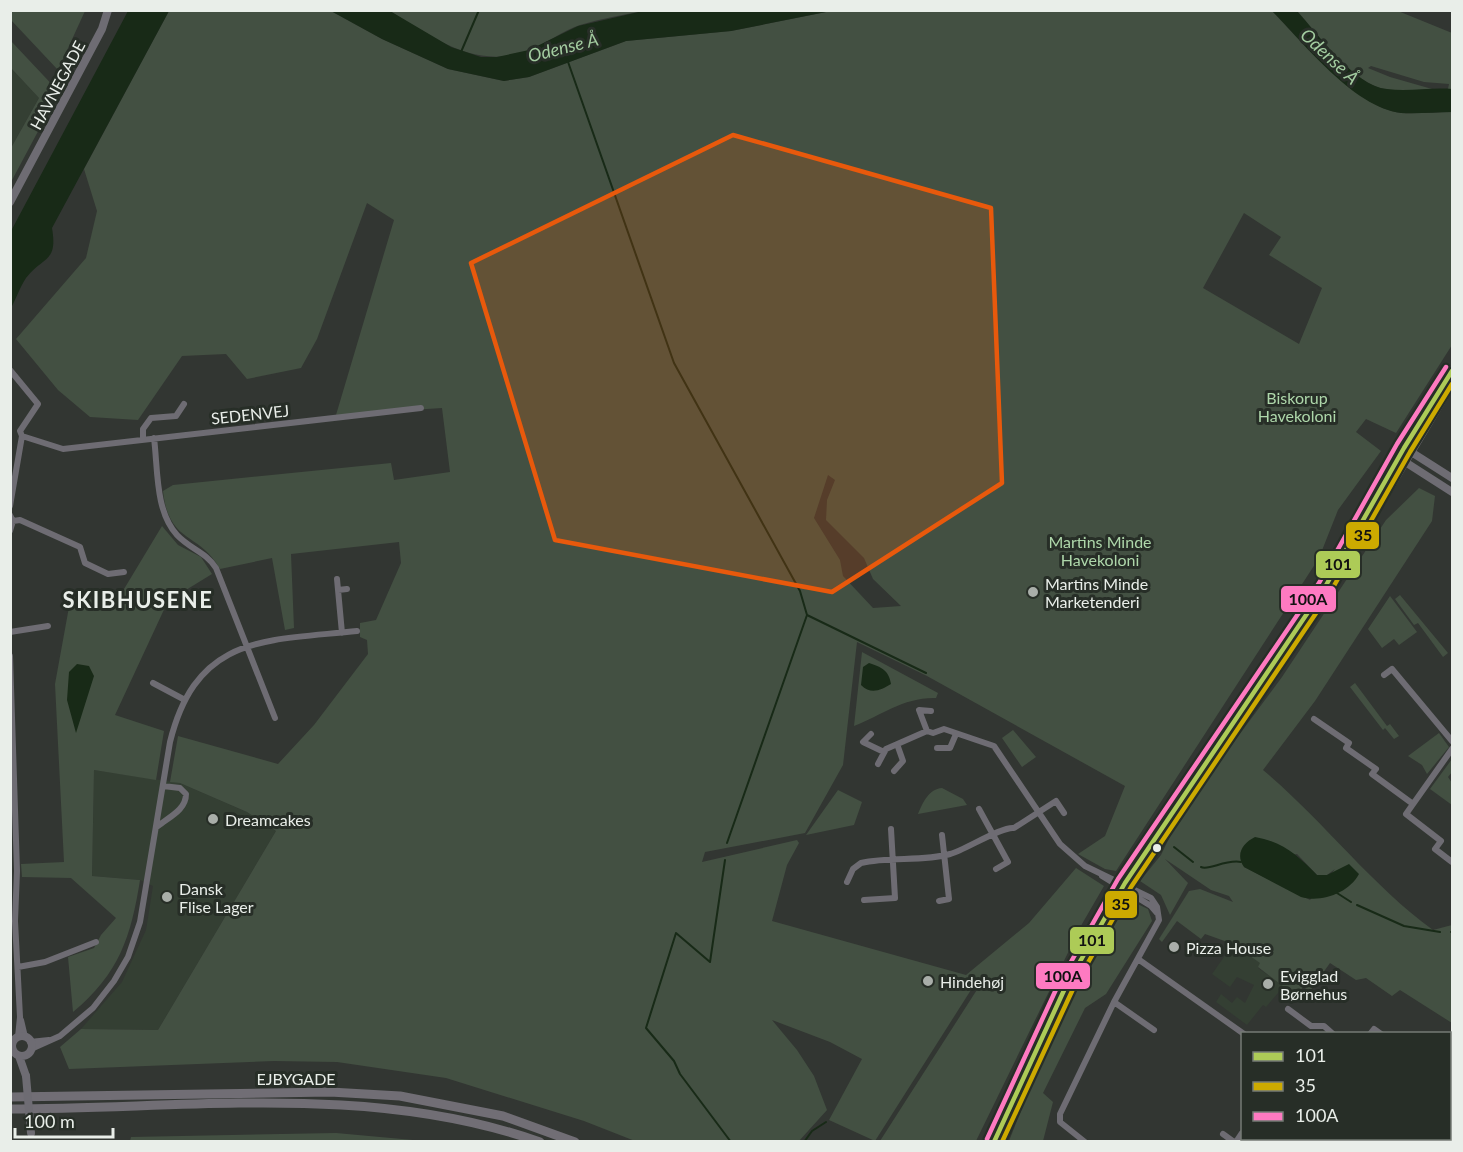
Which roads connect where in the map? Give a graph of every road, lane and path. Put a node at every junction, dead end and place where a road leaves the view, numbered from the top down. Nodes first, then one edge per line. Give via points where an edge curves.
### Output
1 (108, 10) edge
2 (10, 202) edge
3 (10, 370) edge
4 (1452, 371) edge
5 (13, 379) edge
6 (1452, 384) edge
7 (184, 404) dead end
8 (422, 408) dead end
9 (22, 436) junction
10 (154, 438) junction
11 (143, 439) junction
12 (1404, 448) junction
13 (1413, 453) junction
14 (1402, 460) junction
15 (1452, 478) edge
16 (1452, 492) edge
17 (10, 506) edge
18 (12, 518) edge
19 (10, 531) edge
20 (124, 572) dead end
21 (337, 579) dead end
22 (347, 589) dead end
23 (338, 590) junction
24 (48, 626) dead end
25 (357, 631) dead end
26 (10, 632) edge
27 (342, 633) junction
28 (247, 645) junction
29 (10, 656) edge
30 (1384, 675) dead end
31 (153, 683) dead end
32 (185, 700) junction
33 (931, 711) dead end
34 (275, 718) dead end
35 (1314, 719) dead end
36 (927, 731) junction
37 (871, 734) dead end
38 (956, 734) junction
39 (1452, 741) edge
40 (897, 744) junction
41 (937, 748) dead end
42 (1452, 749) edge
43 (884, 752) junction
44 (878, 764) dead end
45 (894, 771) dead end
46 (163, 786) junction
47 (1413, 804) junction
48 (979, 809) dead end
49 (1039, 813) junction
50 (1064, 813) dead end
51 (158, 826) junction
52 (891, 829) dead end
53 (942, 835) dead end
54 (994, 836) junction
55 (944, 855) junction
56 (892, 858) junction
57 (1452, 862) edge
58 (996, 869) dead end
59 (847, 882) dead end
60 (1123, 887) junction
61 (864, 900) dead end
62 (939, 901) dead end
63 (13, 919) edge
64 (96, 942) dead end
65 (1138, 959) junction
66 (18, 967) junction
67 (1114, 1002) junction
68 (1288, 1009) dead end
69 (1154, 1030) dead end
70 (1241, 1032) edge
71 (1331, 1032) edge
72 (20, 1047) edge
73 (10, 1097) edge
74 (10, 1109) edge
75 (1223, 1134) dead end
76 (31, 1137) edge
77 (994, 1141) edge
78 (540, 1142) edge
79 (575, 1142) edge
80 (1085, 1142) edge
81 (1235, 1142) edge

1 - 2 street, HAVNEGADE via 102,29
3 - 5 street
4 - 12 main road
5 - 9 street via 38,404 20,431
6 - 13 main road
7 - 11 street via 176,416 151,418 143,429
8 - 10 street, SEDENVEJ
9 - 11 street, SEDENVEJ via 63,449
9 - 17 street
10 - 11 street, SEDENVEJ
10 - 28 street via 166,520 179,537 211,560
12 - 13 street
12 - 14 main road
13 - 14 main road
13 - 15 street
14 - 16 street
14 - 60 main road via 1325,587
18 - 19 street
18 - 20 street via 80,547 85,562 108,574
21 - 23 street
22 - 23 street
23 - 27 street
24 - 26 street
25 - 27 street
27 - 28 street
28 - 32 street via 210,667
28 - 34 street
29 - 63 street via 17,871
30 - 39 street via 1392,669
31 - 32 street
32 - 46 street via 176,717
33 - 36 street via 919,710
35 - 47 street via 1349,743 1346,748 1376,769 1372,774
36 - 38 street via 944,729
36 - 40 street
37 - 43 street via 863,742
38 - 41 street via 950,748
38 - 49 street via 994,746
40 - 43 street
40 - 45 street via 903,761
42 - 47 street
43 - 44 street
46 - 51 street
46 - 51 street via 180,788 186,801
47 - 57 street via 1406,814 1441,841 1435,849
48 - 54 street
49 - 50 street via 1056,801
49 - 54 street
49 - 60 street via 1072,857
51 - 72 street via 140,922 128,957 114,981 93,1008 52,1040
52 - 56 street
53 - 55 street
54 - 55 street
54 - 58 street via 1008,862
55 - 56 street
55 - 62 street via 949,899
56 - 59 street via 861,863 853,868
56 - 61 street via 895,898
60 - 65 street via 1151,898 1157,907 1159,920
60 - 77 main road via 1066,986
63 - 66 street
64 - 66 street via 45,962
65 - 67 street
65 - 70 street
66 - 72 street
67 - 69 street
67 - 80 street via 1059,1114 1060,1122
68 - 71 street via 1311,1026 1324,1026
72 - 76 street, bridge
73 - 79 main road, EJBYGADE via 330,1092 400,1096 503,1116
74 - 78 main road, EJBYGADE via 340,1104 442,1115
75 - 81 street

